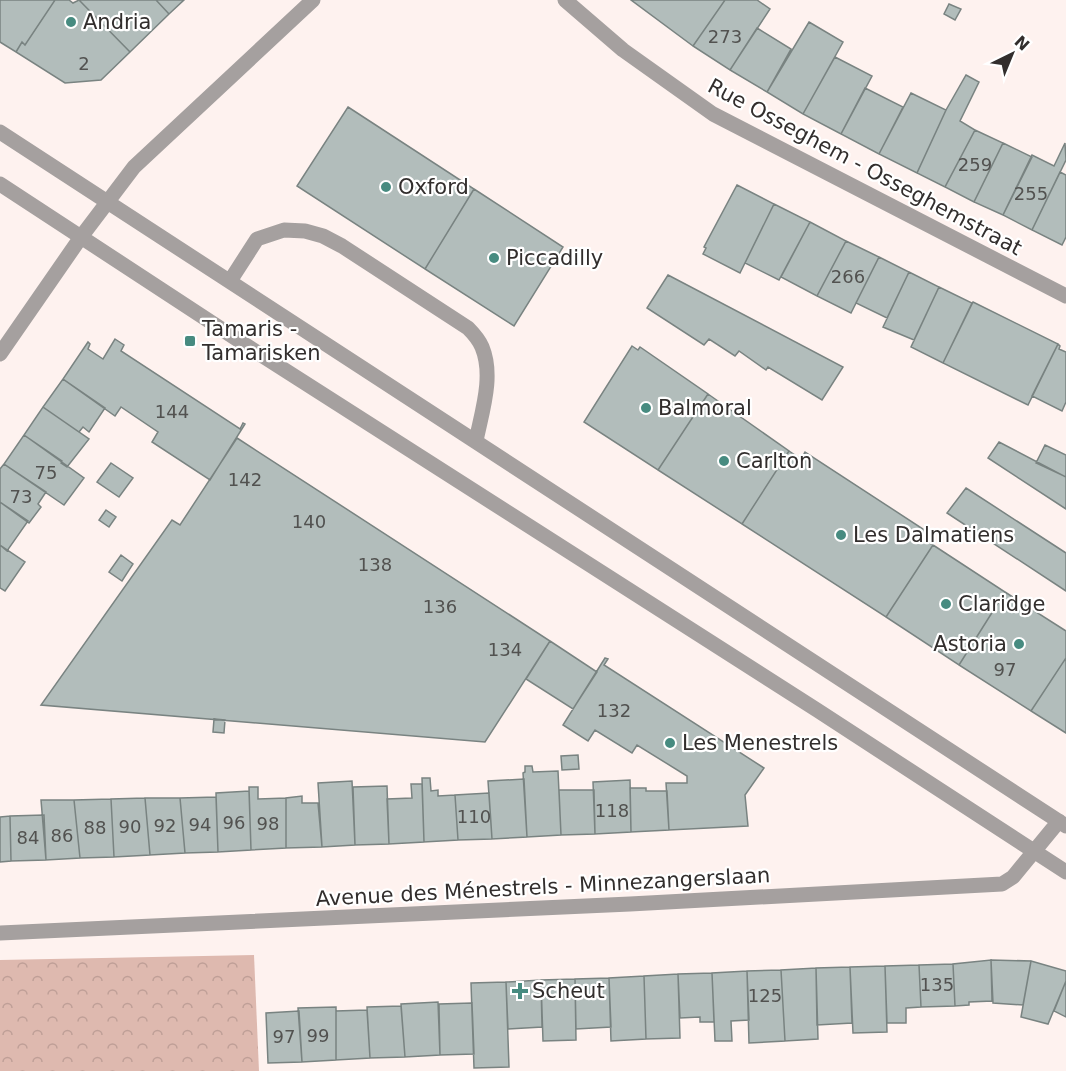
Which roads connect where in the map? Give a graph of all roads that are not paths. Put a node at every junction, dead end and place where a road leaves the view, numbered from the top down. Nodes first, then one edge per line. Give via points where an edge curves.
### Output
1 (313, 0) edge
2 (565, 0) edge
3 (0, 132) edge
4 (0, 184) edge
5 (107, 202) junction
6 (81, 237) junction
7 (230, 281) junction
8 (1066, 296) edge
9 (0, 354) edge
10 (476, 441) junction
11 (1063, 824) edge
12 (1034, 851) junction
13 (1066, 872) edge
14 (0, 933) edge

1 - 5 street via 134,167
2 - 8 street, Rue Osseghem - Osseghemstraat via 623,50 713,114
3 - 5 street
4 - 6 street
5 - 6 street
5 - 7 street
6 - 9 street
6 - 12 street
7 - 10 street
7 - 10 street via 257,240 284,230 305,231 342,246 468,328 482,345 487,367 486,391
10 - 11 street
11 - 12 street, Avenue des Ménestrels - Minnezangerslaan
12 - 13 street
12 - 14 street, Avenue des Ménestrels - Minnezangerslaan via 1013,878 1002,884

